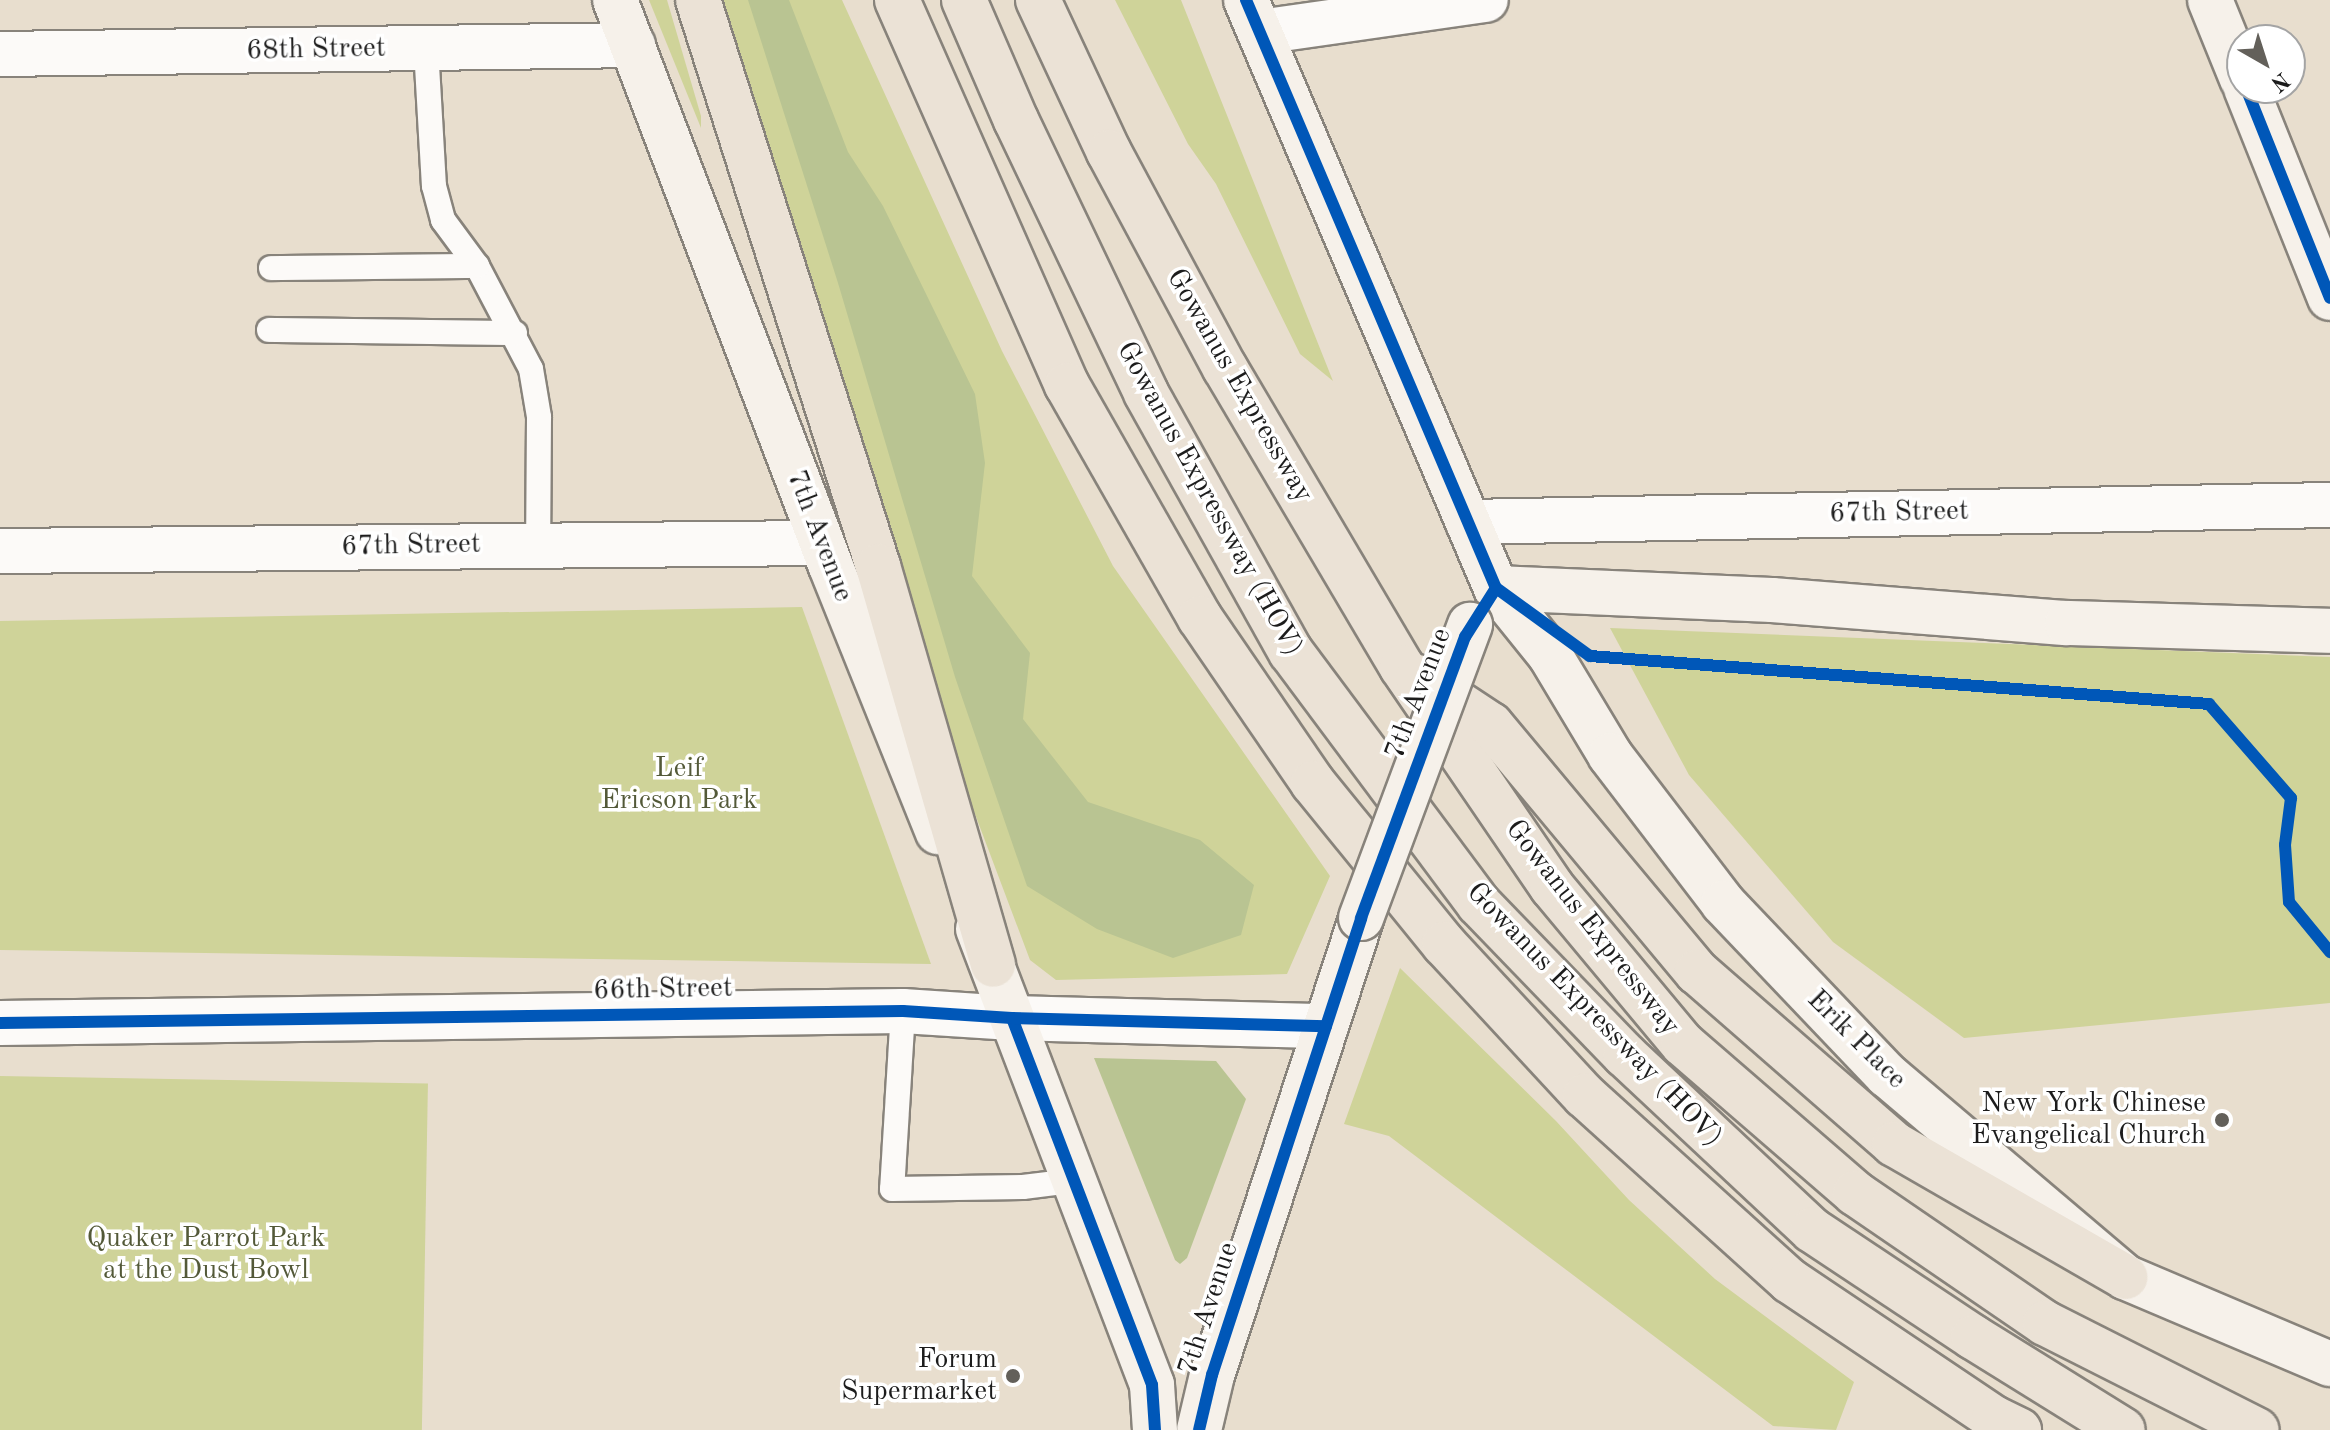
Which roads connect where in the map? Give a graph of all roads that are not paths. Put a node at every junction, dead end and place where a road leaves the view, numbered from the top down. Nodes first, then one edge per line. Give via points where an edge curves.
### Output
1 (615, 0) edge
2 (698, 0) edge
3 (897, 0) edge
4 (964, 0) edge
5 (1038, 0) edge
6 (1486, 0) edge
7 (2210, 0) edge
8 (1253, 16) edge
9 (2226, 40) edge
10 (633, 45) junction
11 (426, 48) junction
12 (0, 54) edge
13 (2252, 104) edge
14 (477, 266) junction
15 (271, 268) dead end
16 (2330, 298) edge
17 (269, 330) dead end
18 (515, 333) junction
19 (2330, 505) edge
20 (1468, 522) junction
21 (821, 543) junction
22 (538, 545) junction
23 (0, 551) edge
24 (1496, 588) junction
25 (2330, 631) edge
26 (1402, 667) junction
27 (993, 965) junction
28 (903, 1011) junction
29 (1012, 1018) junction
30 (0, 1023) edge
31 (1326, 1026) junction
32 (1071, 1181) junction
33 (2125, 1277) junction
34 (2330, 1364) edge
35 (1155, 1430) edge
36 (1199, 1430) edge
37 (2019, 1430) edge
38 (2123, 1430) edge
39 (2257, 1430) edge

1 - 10 main road, 7th Avenue
2 - 27 highway via 878,566
3 - 37 highway via 1067,385 1200,618 1313,783 1444,944 1585,1096 1790,1281
4 - 38 highway, Gowanus Expressway (HOV) via 1146,393 1291,652 1479,904 1625,1055 1812,1230
5 - 26 highway, Gowanus Expressway via 1109,152 1225,368
6 - 8 street
7 - 9 main road
8 - 20 main road
10 - 11 street, 68th Street
10 - 21 main road, 7th Avenue
11 - 12 street, 68th Street
11 - 14 lane via 434,186 443,220
13 - 16 main road
14 - 15 lane
14 - 18 lane
17 - 18 lane
18 - 22 lane via 531,369 539,417
19 - 20 street, 67th Street
20 - 24 main road
21 - 22 street, 67th Street
21 - 27 main road, 7th Avenue
22 - 23 street, 67th Street
24 - 25 main road via 1772,600 2067,623
24 - 31 main road, 7th Avenue, bridge via 1470,625
24 - 33 main road, Erik Place via 1550,655 1610,755 1723,903 1887,1075
26 - 33 highway via 1491,725 1697,972 1894,1144
26 - 39 highway, Gowanus Expressway via 1552,887 1683,1044 1855,1193 2045,1323
27 - 29 main road, 7th Avenue
28 - 29 street, 66th Street
28 - 30 street, 66th Street
28 - 32 lane via 892,1189
29 - 31 street, 66th Street
29 - 32 main road, 7th Avenue
31 - 36 main road, 7th Avenue via 1212,1375
32 - 35 main road, 7th Avenue via 1152,1385
33 - 34 main road, Erik Place

